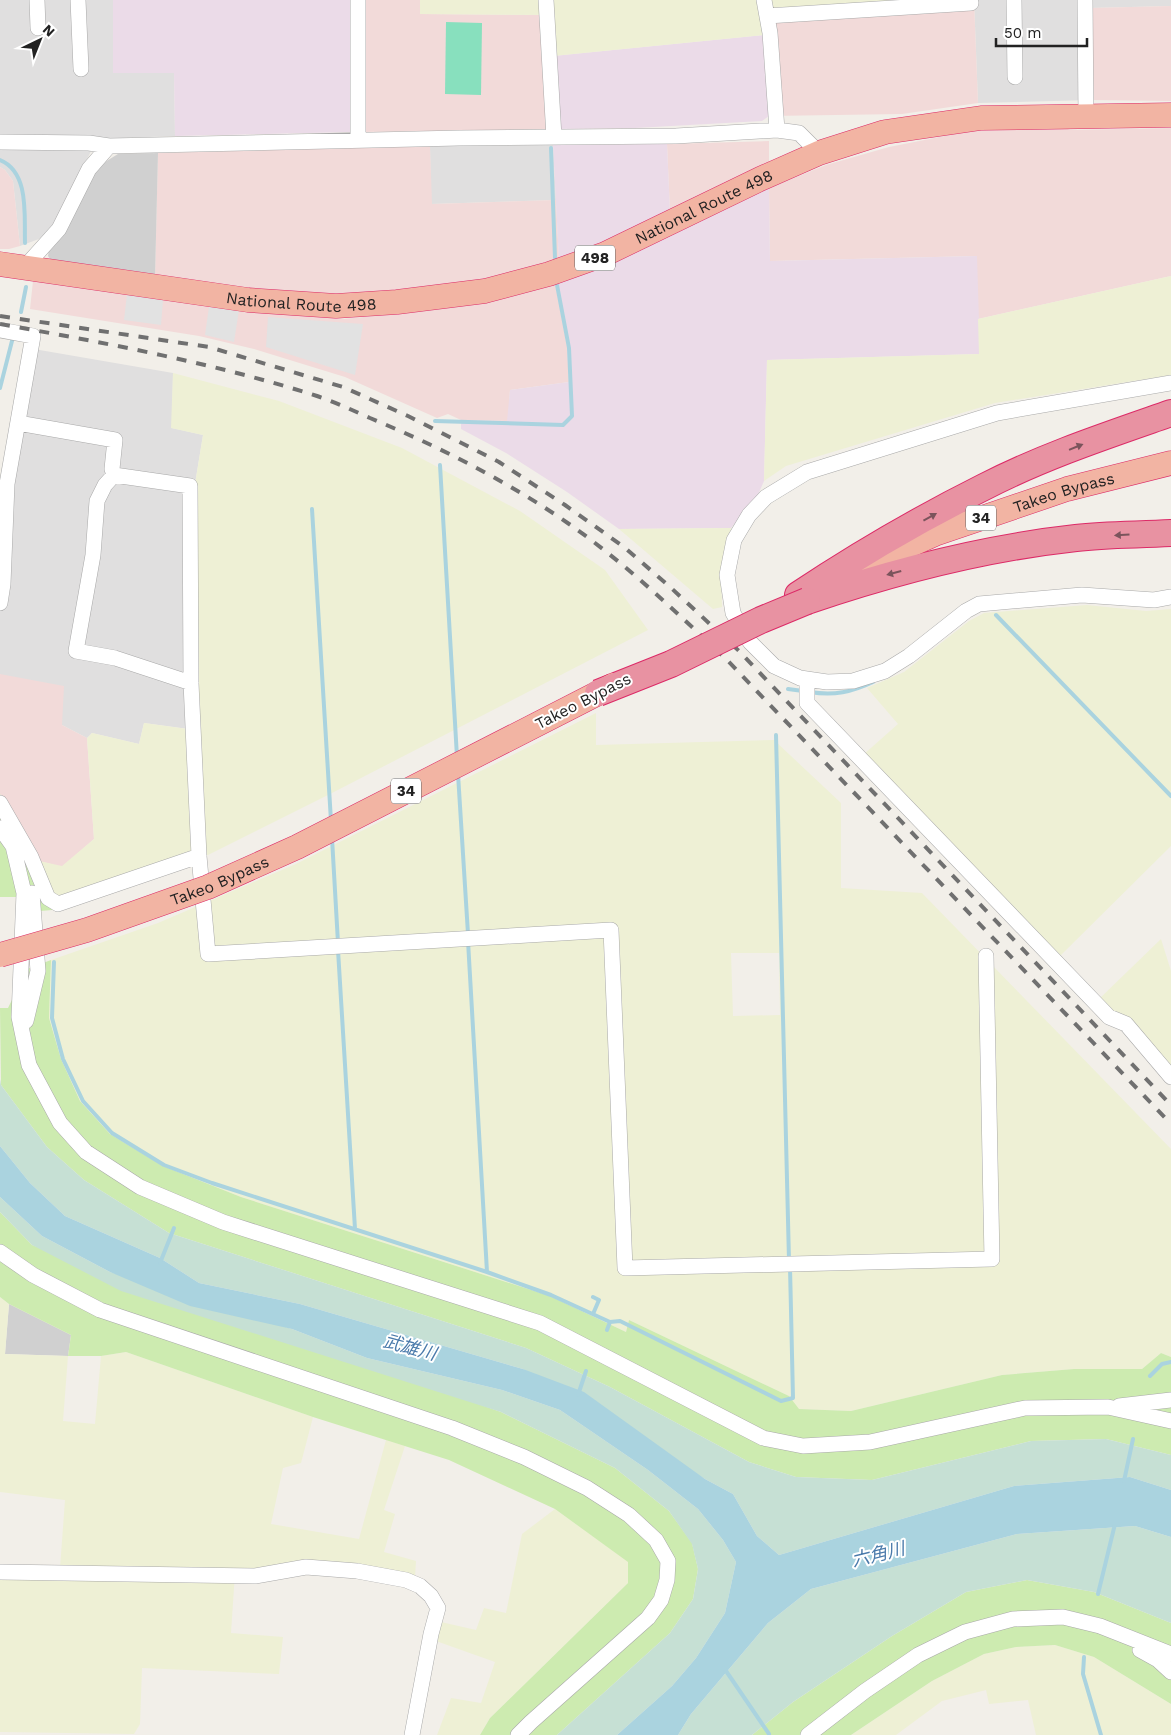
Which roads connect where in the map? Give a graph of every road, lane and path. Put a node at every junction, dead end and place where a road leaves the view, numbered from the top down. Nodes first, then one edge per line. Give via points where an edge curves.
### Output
1 (37, 0) edge
2 (78, 0) edge
3 (358, 0) edge
4 (546, 0) edge
5 (764, 0) edge
6 (1014, 0) edge
7 (1085, 0) edge
8 (970, 4) dead end
9 (767, 16) junction
10 (38, 28) dead end
11 (81, 69) dead end
12 (1015, 77) dead end
13 (1171, 115) edge
14 (1086, 116) junction
15 (778, 130) junction
16 (554, 137) junction
17 (358, 140) junction
18 (0, 142) edge
19 (109, 146) junction
20 (818, 153) junction
21 (0, 264) edge
22 (24, 268) junction
23 (1, 330) edge
24 (1171, 383) edge
25 (1171, 413) edge
26 (18, 423) junction
27 (1171, 463) edge
28 (114, 475) junction
29 (1171, 533) edge
30 (1171, 597) edge
31 (802, 598) junction
32 (0, 603) edge
33 (807, 679) junction
34 (191, 683) junction
35 (598, 693) joint
36 (0, 803) edge
37 (0, 828) edge
38 (13, 846) junction
39 (199, 856) junction
40 (37, 880) junction
41 (0, 955) edge
42 (986, 956) dead end
43 (23, 1034) junction
44 (1171, 1077) edge
45 (0, 1252) edge
46 (1171, 1400) edge
47 (1108, 1407) junction
48 (1171, 1421) edge
49 (0, 1572) edge
50 (1100, 1626) junction
51 (1171, 1654) edge
52 (1171, 1672) edge
53 (412, 1735) edge
54 (518, 1735) edge
55 (808, 1735) edge

1 - 10 street
2 - 11 street
3 - 17 street
4 - 16 street
5 - 9 street
6 - 12 street
7 - 14 street
8 - 9 street
9 - 15 street
13 - 14 highway, National Route 498 / 498
14 - 20 highway, National Route 498 / 498 via 981,118 885,132
15 - 16 street via 676,136
15 - 20 street via 799,133
16 - 17 street
17 - 19 street
18 - 19 street
19 - 22 street via 89,170 59,229
20 - 22 highway, National Route 498 / 498 via 604,254 549,274 484,291 336,306 248,300
21 - 22 highway, National Route 498 / 498
23 - 26 street via 33,336
24 - 33 street via 997,413 807,472 766,496 749,515 734,540 727,575 732,613 750,642 774,666
31 -> 25 highway via 848,562 985,486 1079,446
26 - 28 street via 115,440
26 - 32 street via 7,484
27 - 31 highway, Takeo Bypass / 34 via 1067,489 935,534
28 - 34 street via 190,486
28 - 34 street via 97,501 93,555 76,651 115,658
29 -> 31 highway via 1078,538 970,554
30 - 33 street via 1154,600 1082,595 979,604 885,671 854,681
31 - 35 highway, bridge via 671,664
33 - 44 street via 807,703 1109,1017 1126,1024
34 - 39 street
35 - 41 highway, Takeo Bypass / 34, bridge via 296,847 208,887 87,930
36 - 40 street via 32,856
37 - 38 street
38 - 40 street
38 - 43 street via 24,893 19,1017
39 - 40 street via 58,904 48,898
39 - 42 street via 208,954 611,930 625,1268 992,1259
40 - 43 street via 38,971
43 - 47 street via 29,1065 60,1124 86,1152 140,1187 223,1222 540,1323 763,1438 803,1446 870,1442 1025,1408
45 - 54 street via 34,1275 100,1310 452,1428 524,1457 587,1488 636,1521 656,1540 668,1562 661,1600 648,1618
46 - 47 street
47 - 48 street
49 - 53 street via 256,1576 306,1567 357,1571 406,1580 420,1586 438,1608
50 - 51 street
50 - 52 street via 1158,1660
50 - 55 street via 1063,1616 1013,1619 965,1632 918,1655

